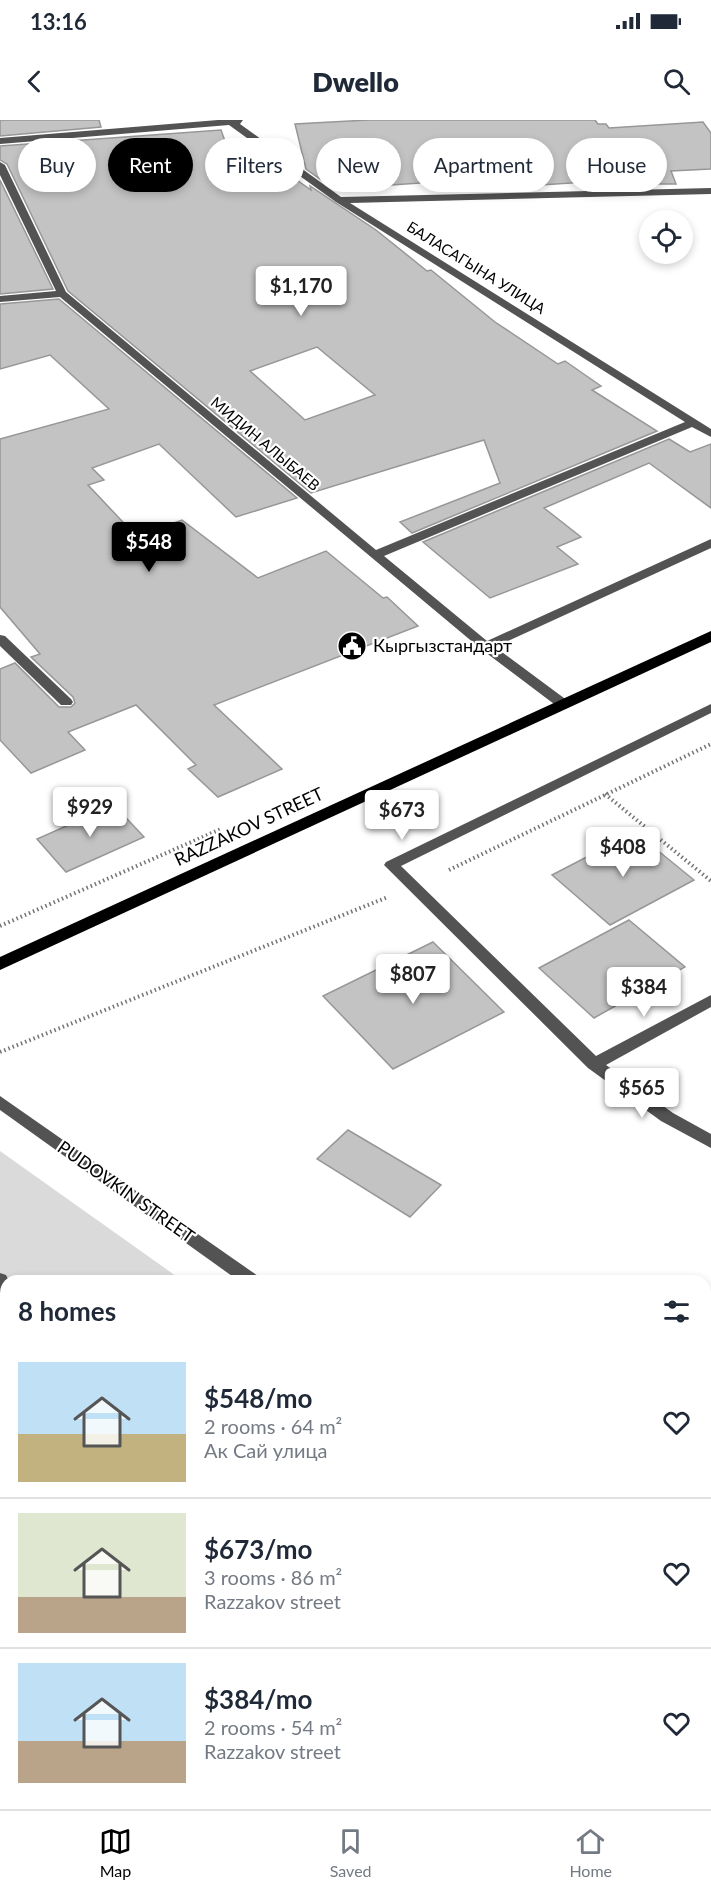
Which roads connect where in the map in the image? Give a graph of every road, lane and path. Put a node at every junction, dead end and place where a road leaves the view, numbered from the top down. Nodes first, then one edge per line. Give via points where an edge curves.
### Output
1 (246, 120) edge
2 (230, 121) edge
3 (0, 141) edge
4 (0, 165) edge
5 (711, 191) edge
6 (339, 200) junction
7 (62, 294) junction
8 (0, 299) edge
9 (693, 423) junction
10 (711, 434) edge
11 (711, 543) edge
12 (375, 555) junction
13 (711, 636) edge
14 (0, 639) edge
15 (486, 646) junction
16 (66, 702) dead end
17 (563, 705) junction
18 (711, 708) edge
19 (711, 744) edge
20 (579, 773) junction
21 (605, 795) junction
22 (711, 881) edge
23 (413, 887) junction
24 (0, 964) edge
25 (711, 1000) edge
26 (0, 1052) edge
27 (594, 1064) junction
28 (0, 1102) edge
29 (711, 1142) edge
30 (244, 1275) edge

1 - 2 street
2 - 3 street
2 - 6 street, БАЛАСАГЫНА УЛИЦА
4 - 7 street, МИДИН АЛЫБАЕВ
5 - 6 street
6 - 9 street, БАЛАСАГЫНА УЛИЦА
7 - 8 street
7 - 12 street, МИДИН АЛЫБАЕВ
9 - 10 street, БАЛАСАГЫНА УЛИЦА
9 - 12 street
11 - 15 street
12 - 15 street, МИДИН АЛЫБАЕВ
13 - 17 highway, RAZZAKOV STREET
14 - 16 street
15 - 17 street, МИДИН АЛЫБАЕВ
17 - 24 highway, RAZZAKOV STREET
18 - 20 street
19 - 21 path
20 - 21 path
20 - 23 street via 391,865
21 - 22 path
21 - 23 path
23 - 26 path
23 - 27 street
25 - 27 street
27 - 29 street via 667,1117
28 - 30 street, PUDOVKIN STREET

